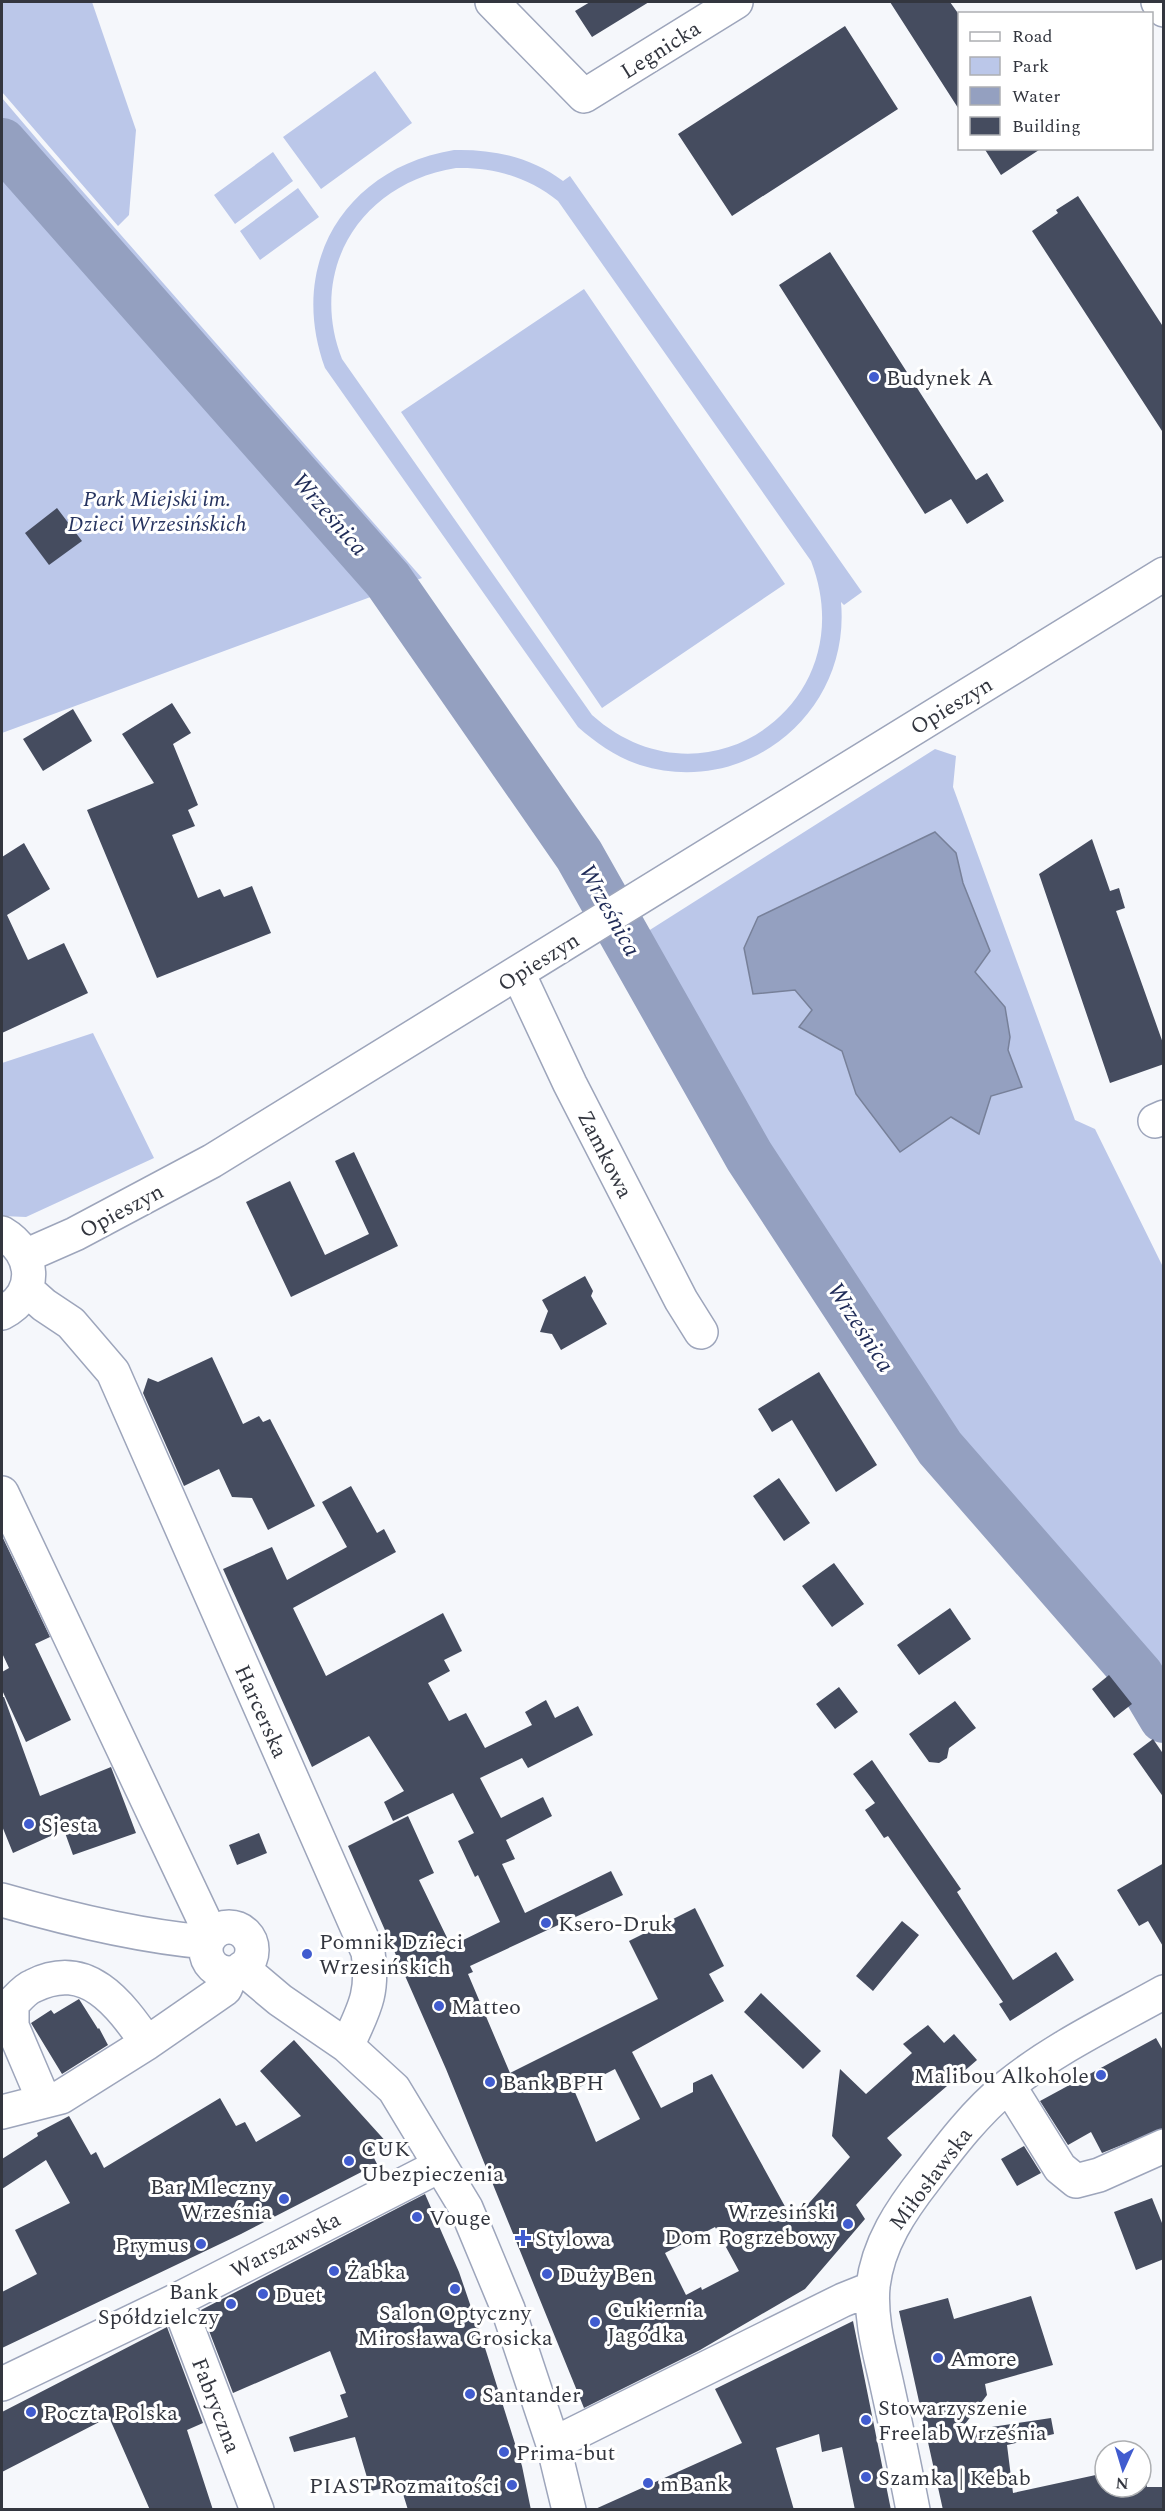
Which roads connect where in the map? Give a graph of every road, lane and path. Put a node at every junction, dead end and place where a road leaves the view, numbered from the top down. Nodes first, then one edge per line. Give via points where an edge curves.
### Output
1 (492, 2) edge
2 (736, 2) edge
3 (1158, 2) edge
4 (1164, 10) edge
5 (1164, 574) edge
6 (518, 973) junction
7 (2, 1233) edge
8 (26, 1256) junction
9 (26, 1289) junction
10 (2, 1313) edge
11 (701, 1332) dead end
12 (2, 1493) edge
13 (2, 1900) edge
14 (210, 1938) junction
15 (237, 1971) junction
16 (1164, 1992) edge
17 (147, 2043) junction
18 (348, 2046) junction
19 (1009, 2086) junction
20 (44, 2101) junction
21 (2, 2112) edge
22 (1164, 2146) edge
23 (439, 2166) junction
24 (873, 2288) junction
25 (177, 2300) junction
26 (2, 2384) edge
27 (553, 2444) junction
28 (257, 2510) edge
29 (569, 2510) edge
30 (914, 2510) edge

1 - 2 street, Legnicka via 584,96
3 - 4 street
5 - 6 street, Opieszyn
6 - 8 street, Opieszyn via 212,1161
6 - 11 street, Zamkowa via 570,1084
7 - 8 street
8 - 9 street
9 - 10 street via 17,1303
9 - 18 street, Harcerska via 71,1323 113,1372 368,1952 370,1991
12 - 14 street
13 - 14 street via 166,1938
14 - 15 street via 229,1926 249,1937 252,1954
15 - 17 street via 225,1989
15 - 18 street
16 - 19 street, Miłosławska
17 - 20 street via 61,2097
17 - 20 street via 116,2003 93,1983 64,1976 32,1986 12,2004 12,2026
18 - 23 street via 394,2089
19 - 22 street via 1060,2168 1076,2181
19 - 24 street, Miłosławska via 954,2141 903,2210 878,2258
20 - 21 street
23 - 25 street, Warszawska
23 - 27 street via 466,2208 508,2309
24 - 27 street
24 - 30 street, Miłosławska via 874,2327
25 - 26 street, Warszawska
25 - 28 street, Fabryczna
27 - 29 street

